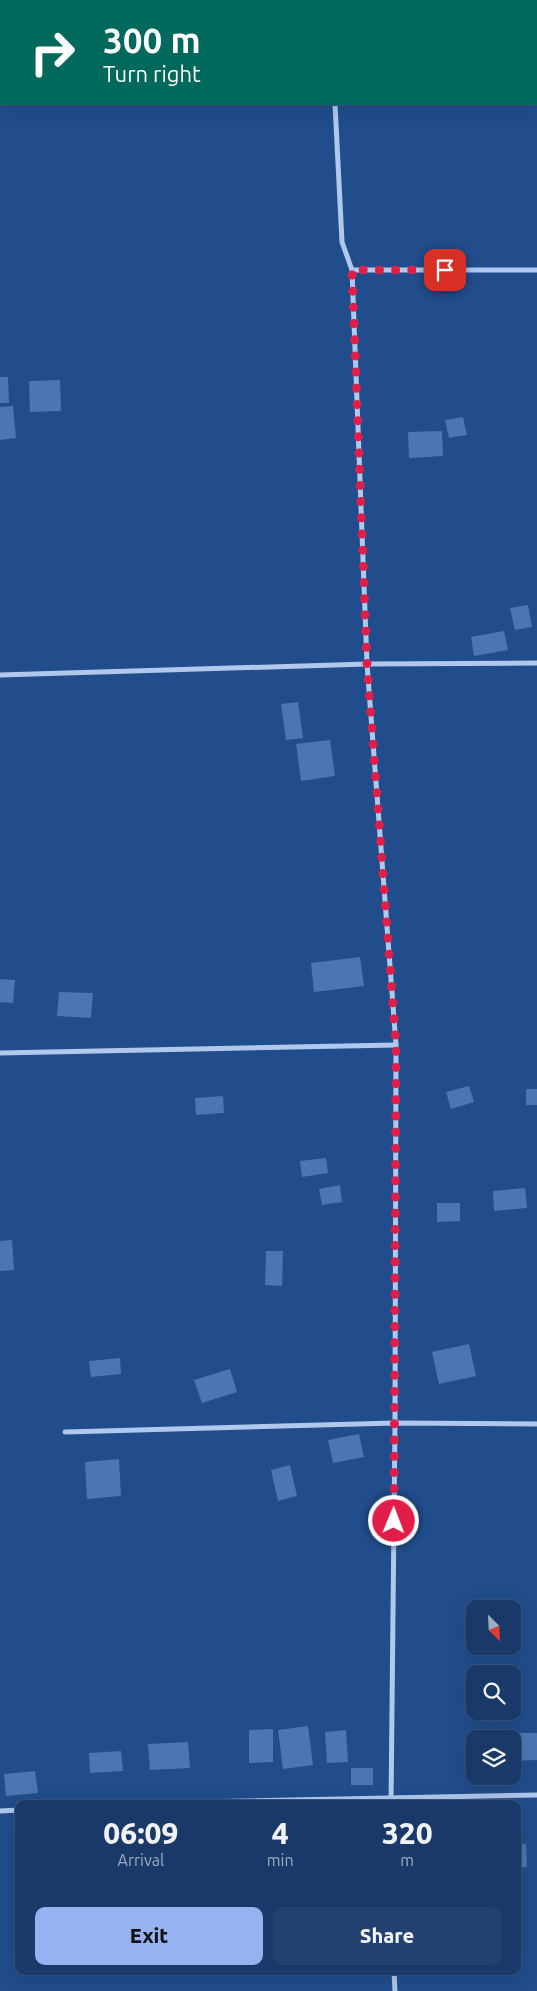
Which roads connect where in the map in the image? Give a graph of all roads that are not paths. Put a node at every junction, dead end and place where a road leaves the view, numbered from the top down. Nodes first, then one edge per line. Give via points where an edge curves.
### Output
1 (335, 105) edge
2 (352, 270) junction
3 (537, 270) edge
4 (537, 663) edge
5 (367, 664) junction
6 (0, 675) edge
7 (396, 1045) junction
8 (0, 1053) edge
9 (395, 1423) junction
10 (537, 1424) edge
11 (66, 1432) dead end
12 (537, 1795) edge
13 (391, 1800) edge
14 (415, 1800) edge
15 (15, 1810) edge
16 (0, 1811) edge
17 (394, 1975) edge
18 (395, 1991) edge

1 - 2 street via 342,242
2 - 3 street
2 - 5 street
4 - 5 street
5 - 6 street
5 - 7 street
7 - 8 street
7 - 9 street
9 - 10 street
9 - 11 street
9 - 13 street
12 - 14 street
15 - 16 street
17 - 18 street

